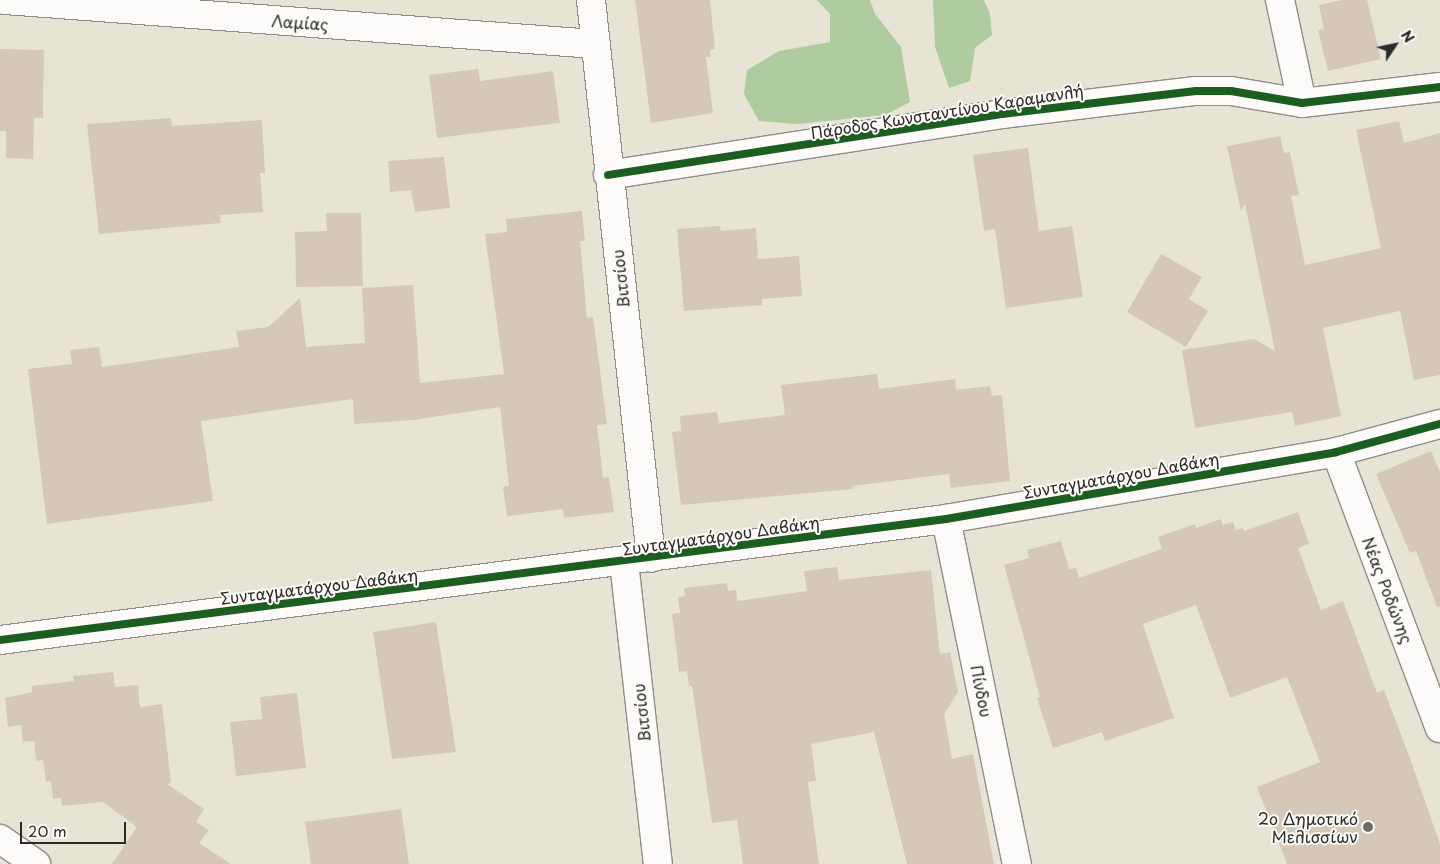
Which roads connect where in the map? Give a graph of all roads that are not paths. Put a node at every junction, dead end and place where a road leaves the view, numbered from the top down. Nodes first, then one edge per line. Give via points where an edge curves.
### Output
1 (5, 0) edge
2 (591, 0) edge
3 (1280, 0) edge
4 (595, 44) junction
5 (1440, 87) edge
6 (1302, 103) junction
7 (608, 175) junction
8 (1440, 424) edge
9 (1336, 452) junction
10 (946, 519) junction
11 (651, 558) junction
12 (624, 562) junction
13 (0, 640) edge
14 (1440, 728) edge
15 (0, 839) edge
16 (36, 864) edge
17 (658, 864) edge
18 (1017, 864) edge

1 - 4 street, Λαμίας
2 - 4 street, Βιτσίου
3 - 6 street
4 - 7 street, Βιτσίου
5 - 6 street, Πάροδος Κωνσταντίνου Καραμανλή
6 - 7 street, Πάροδος Κωνσταντίνου Καραμανλή via 1231,91 1196,91 1002,114
7 - 11 street, Βιτσίου
8 - 9 street, Συνταγματάρχου Δαβάκη
9 - 10 street, Συνταγματάρχου Δαβάκη
9 - 14 street, Νέας Ροδώνης
10 - 11 street, Συνταγματάρχου Δαβάκη
10 - 18 street, Πίνδου
11 - 12 street, Συνταγματάρχου Δαβάκη
12 - 13 street, Συνταγματάρχου Δαβάκη
12 - 17 street, Βιτσίου
15 - 16 street

